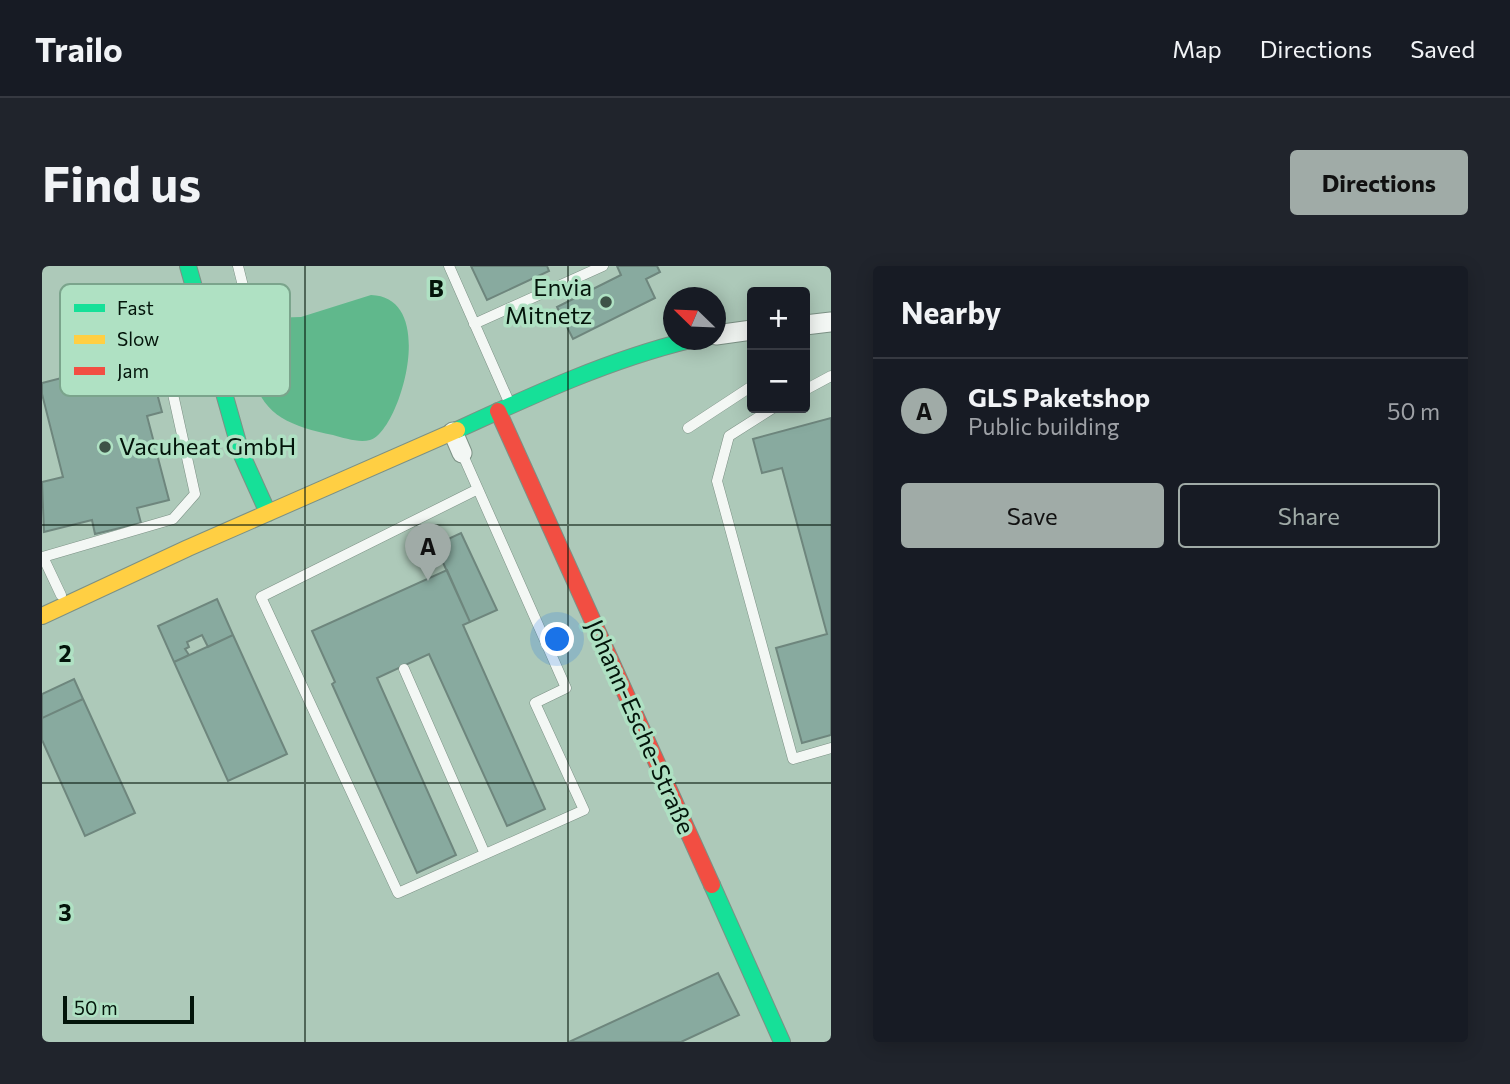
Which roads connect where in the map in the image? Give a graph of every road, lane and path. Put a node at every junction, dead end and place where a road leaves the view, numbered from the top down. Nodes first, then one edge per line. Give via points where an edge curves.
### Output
1 (188, 266) edge
2 (238, 266) edge
3 (449, 266) edge
4 (603, 266) edge
5 (189, 284) edge
6 (242, 284) edge
7 (831, 323) edge
8 (474, 324) junction
9 (810, 325) edge
10 (747, 331) edge
11 (726, 334) edge
12 (663, 347) edge
13 (831, 376) edge
14 (810, 387) edge
15 (747, 389) edge
16 (173, 396) edge
17 (223, 396) edge
18 (505, 409) junction
19 (765, 413) edge
20 (688, 428) dead end
21 (453, 432) junction
22 (462, 453) joint
23 (478, 489) junction
24 (268, 513) junction
25 (43, 556) edge
26 (63, 599) junction
27 (42, 616) edge
28 (404, 669) dead end
29 (831, 748) edge
30 (485, 854) junction
31 (782, 1042) edge

1 - 5 street
2 - 6 lane
3 - 8 lane
4 - 8 lane
7 - 9 street
8 - 18 lane
10 - 11 street
12 - 18 street via 625,358
13 - 14 lane
15 - 20 lane
16 - 25 lane via 195,494 173,519
17 - 24 street
18 - 21 street
18 - 31 street, Johann-Esche-Straße
19 - 29 lane via 729,436 717,481 793,759
21 - 22 street
21 - 24 street
22 - 23 lane
23 - 30 lane via 566,688 535,703 584,810
23 - 30 lane via 261,597 398,893
24 - 26 street
25 - 26 lane
26 - 27 street
28 - 30 lane

